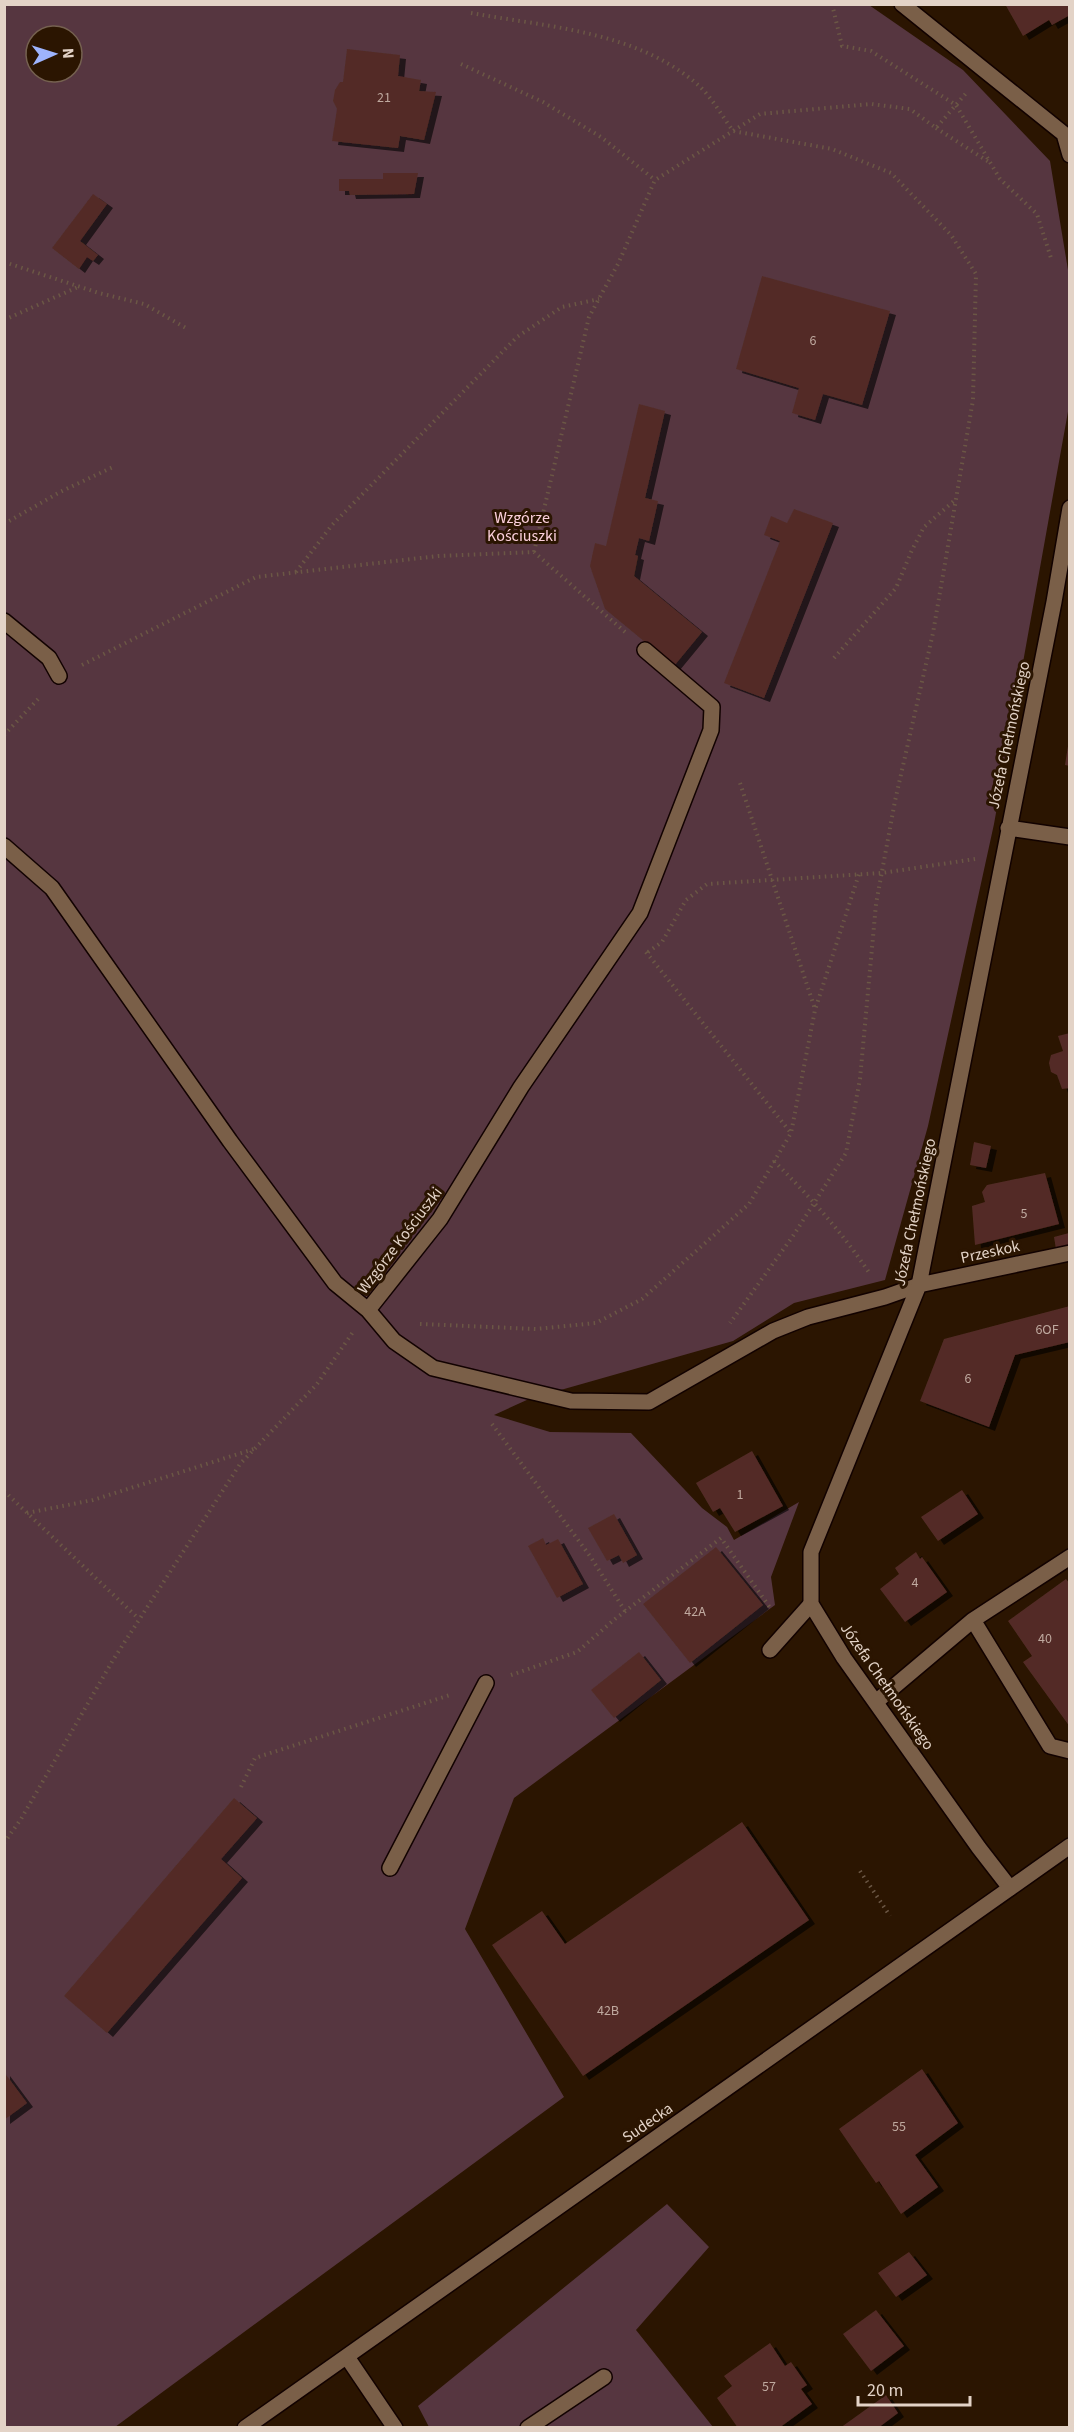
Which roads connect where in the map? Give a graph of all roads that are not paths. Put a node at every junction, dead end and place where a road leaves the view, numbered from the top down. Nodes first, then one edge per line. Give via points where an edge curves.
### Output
1 (902, 4) edge
2 (1067, 134) edge
3 (1070, 155) edge
4 (1070, 508) edge
5 (4, 621) edge
6 (645, 650) road end
7 (59, 676) road end
8 (1008, 828) junction
9 (1070, 837) edge
10 (4, 846) edge
11 (1070, 1253) edge
12 (919, 1285) junction
13 (368, 1310) junction
14 (1070, 1557) edge
15 (811, 1604) junction
16 (973, 1620) junction
17 (770, 1650) dead end
18 (486, 1683) dead end
19 (877, 1701) junction
20 (1070, 1751) edge
21 (1070, 1846) edge
22 (390, 1868) dead end
23 (1010, 1888) junction
24 (347, 2357) junction
25 (604, 2377) dead end
26 (245, 2427) edge
27 (395, 2427) edge
28 (528, 2427) edge

1 - 2 street
2 - 3 street
4 - 8 street, Józefa Chełmońskiego
5 - 7 street via 49,658
6 - 13 street, Wzgórze Kościuszki via 712,707 711,730 640,913 520,1087 440,1219
8 - 9 street
8 - 12 street, Józefa Chełmońskiego
10 - 13 street via 52,888 335,1283
11 - 12 street, Przeskok
12 - 13 street, Wzgórze Kościuszki via 773,1331 649,1402 571,1401 432,1368 394,1341
12 - 15 street, Józefa Chełmońskiego via 811,1552
14 - 16 street
15 - 17 street
15 - 19 street, Józefa Chełmońskiego via 844,1658
16 - 19 street
16 - 20 street via 1050,1746
18 - 22 street
19 - 23 street, Józefa Chełmońskiego
21 - 23 street, Sudecka
23 - 24 street, Sudecka
24 - 26 street, Sudecka
24 - 27 street
25 - 28 street

